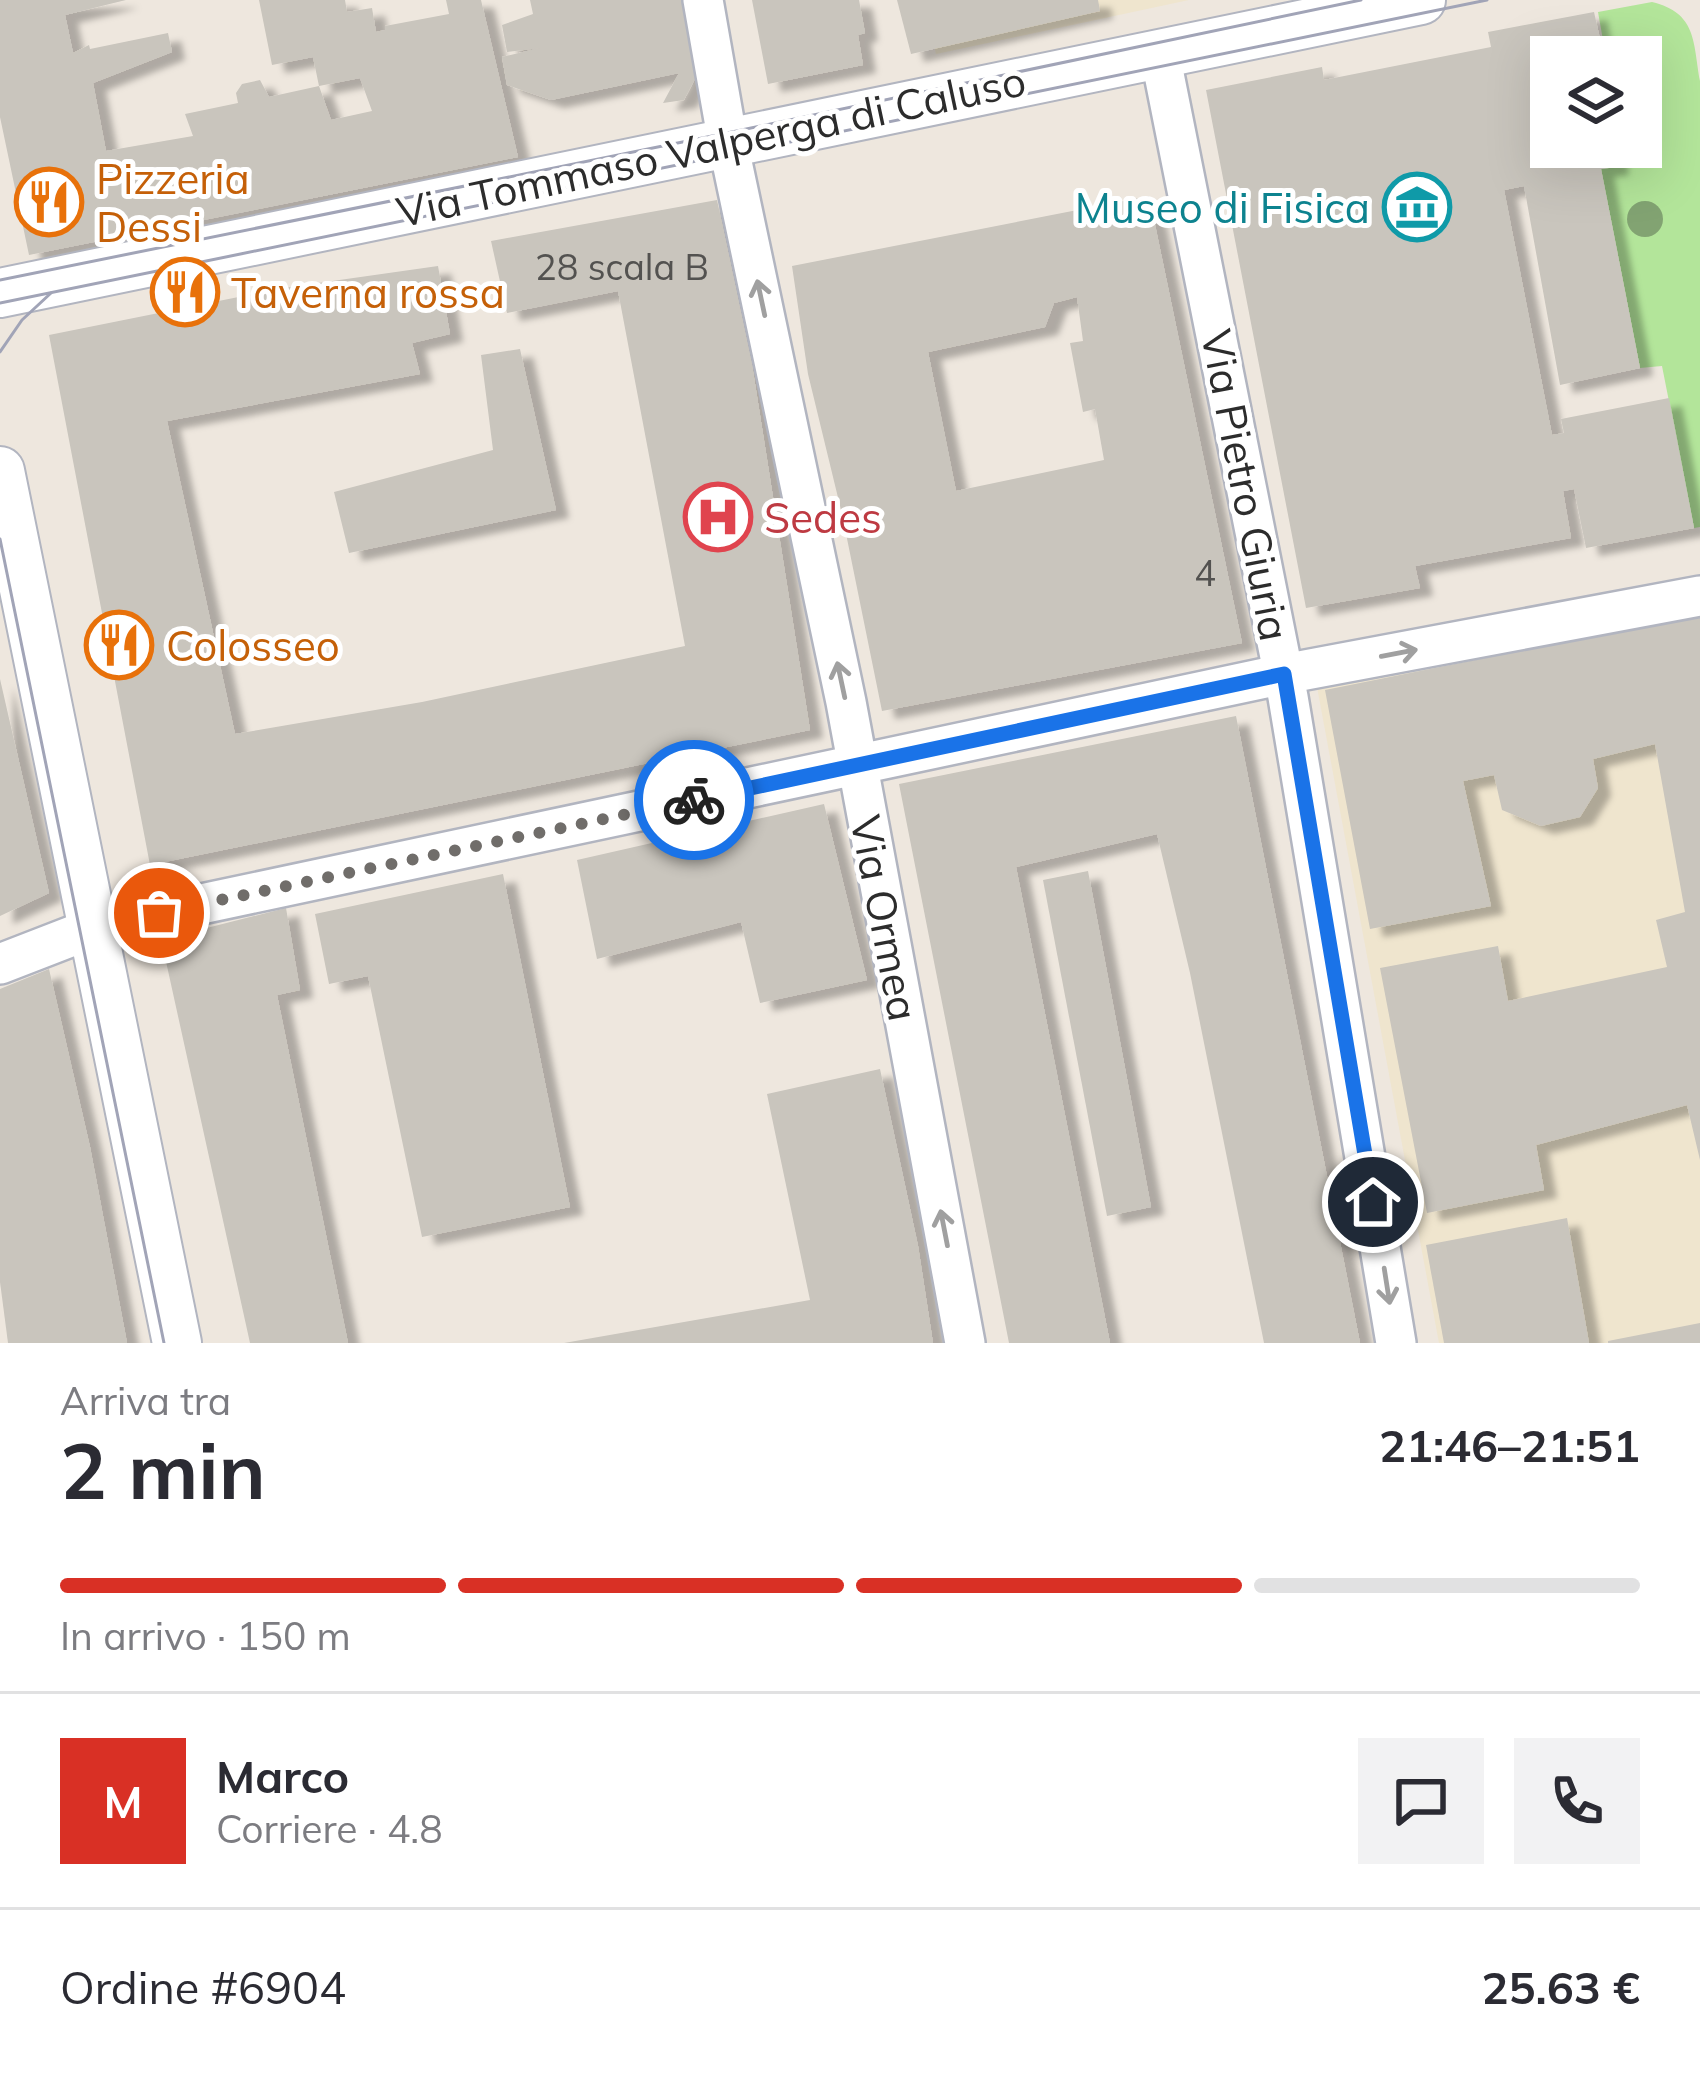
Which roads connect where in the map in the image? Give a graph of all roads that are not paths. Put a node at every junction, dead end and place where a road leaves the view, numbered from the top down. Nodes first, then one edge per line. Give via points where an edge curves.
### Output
1 (703, 0) edge
2 (1421, 0) edge
3 (1160, 54) junction
4 (728, 143) junction
5 (0, 293) edge
6 (0, 471) edge
7 (1700, 596) edge
8 (1284, 674) junction
9 (855, 766) junction
10 (93, 928) junction
11 (0, 964) edge
12 (177, 1343) edge
13 (965, 1343) edge
14 (1396, 1343) edge

1 - 4 street, Via Ormea
2 - 3 street, Via Tommaso Valperga di Caluso
3 - 4 street, Via Tommaso Valperga di Caluso
3 - 8 street, Via Pietro Giuria
4 - 5 street, Via Tommaso Valperga di Caluso
9 -> 4 street, Via Ormea
6 - 10 street
8 -> 7 street
8 - 9 street
8 -> 14 street, Via Pietro Giuria
9 - 10 street
13 -> 9 street, Via Ormea
10 - 11 street
10 - 12 street

